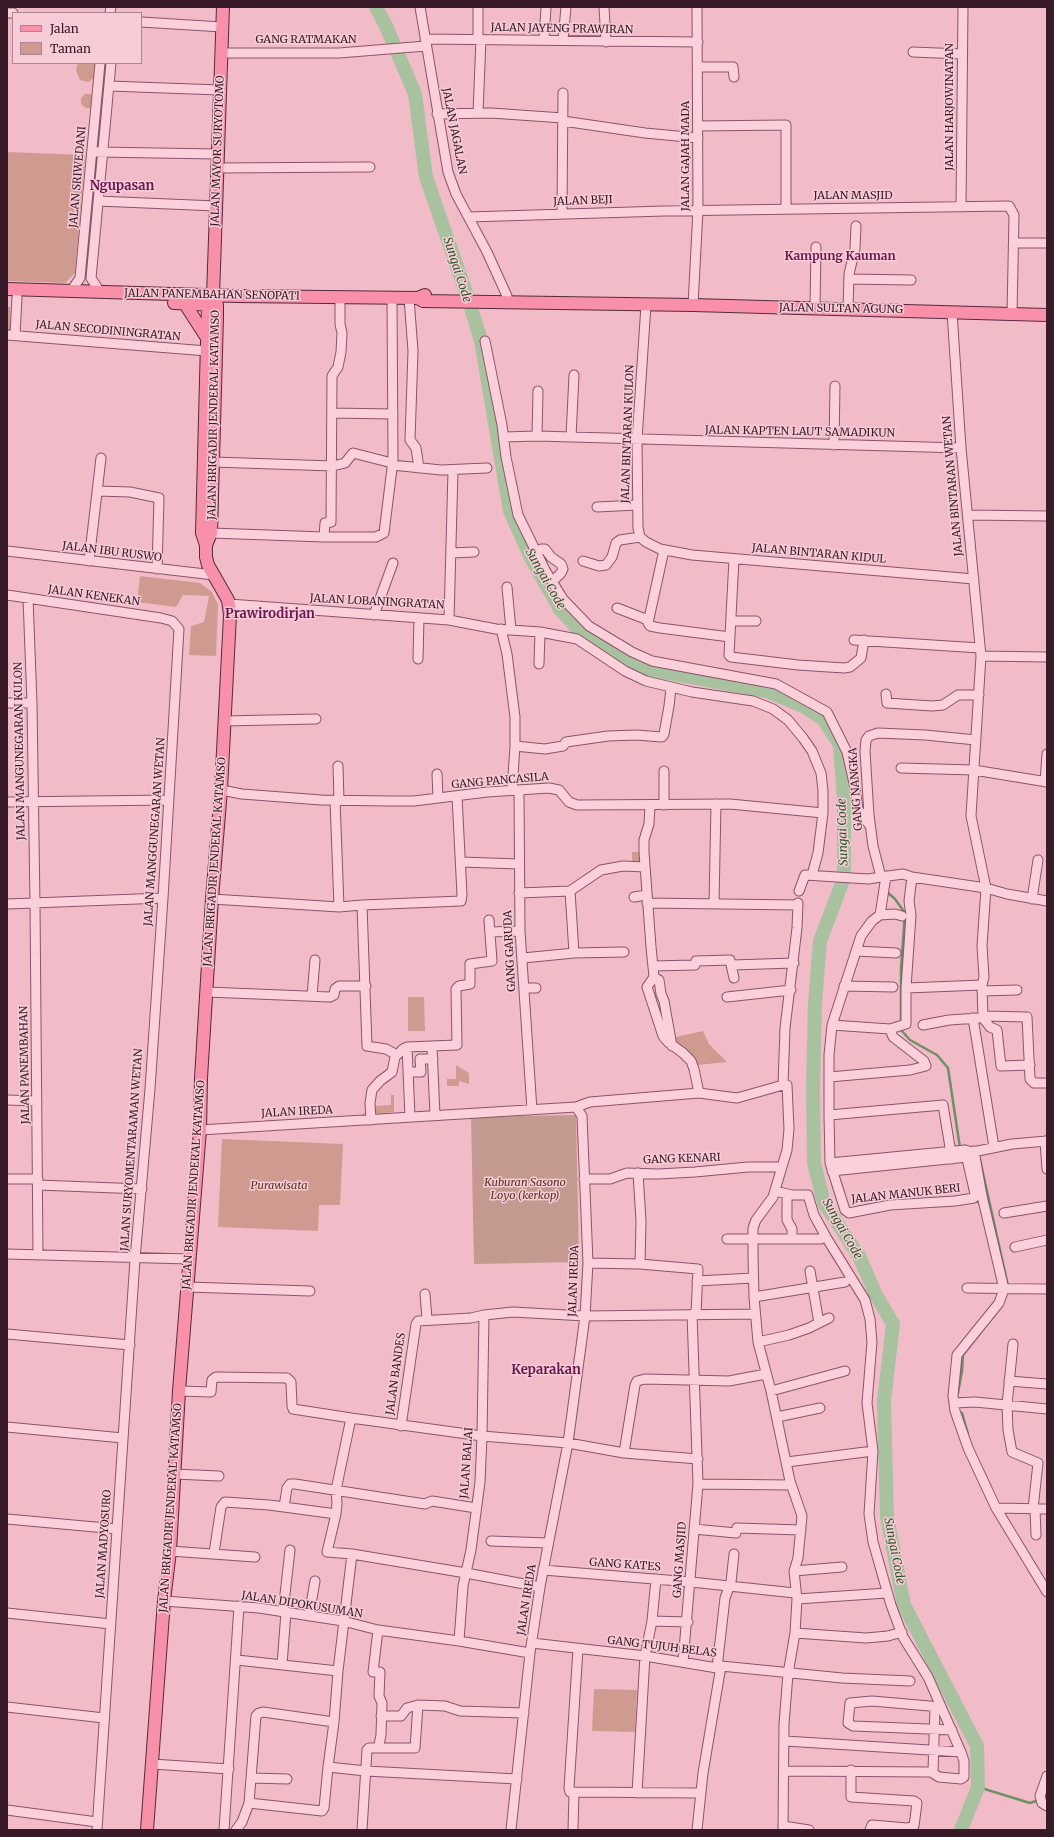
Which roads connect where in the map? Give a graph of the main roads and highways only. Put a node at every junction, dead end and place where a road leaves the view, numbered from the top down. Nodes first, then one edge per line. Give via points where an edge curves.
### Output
1 (222, 7) edge
2 (7, 289) edge
3 (12, 297) edge
4 (482, 299) junction
5 (215, 300) junction
6 (185, 304) junction
7 (640, 305) junction
8 (1047, 315) edge
9 (207, 338) junction
10 (206, 545) junction
11 (147, 1830) edge

1 - 5 main road, JALAN MAYOR SURYOTOMO
2 - 5 main road, JALAN PANEMBAHAN SENOPATI
3 - 6 main road, JALAN PANEMBAHAN SENOPATI
4 - 5 main road, JALAN PANEMBAHAN SENOPATI via 423,295 414,298
4 - 7 main road, JALAN SULTAN AGUNG
4 - 7 main road, JALAN SULTAN AGUNG via 506,296 621,298
5 - 6 main road, JALAN PANEMBAHAN SENOPATI
5 - 9 main road, JALAN BRIGADIR JENDERAL KATAMSO
5 - 10 main road, JALAN BRIGADIR JENDERAL KATAMSO via 211,533
6 - 9 main road
7 - 8 main road, JALAN SULTAN AGUNG
9 - 10 main road, JALAN BRIGADIR JENDERAL KATAMSO via 202,533
10 - 11 main road, JALAN BRIGADIR JENDERAL KATAMSO via 207,561 229,604 230,615 201,1078 200,1130

